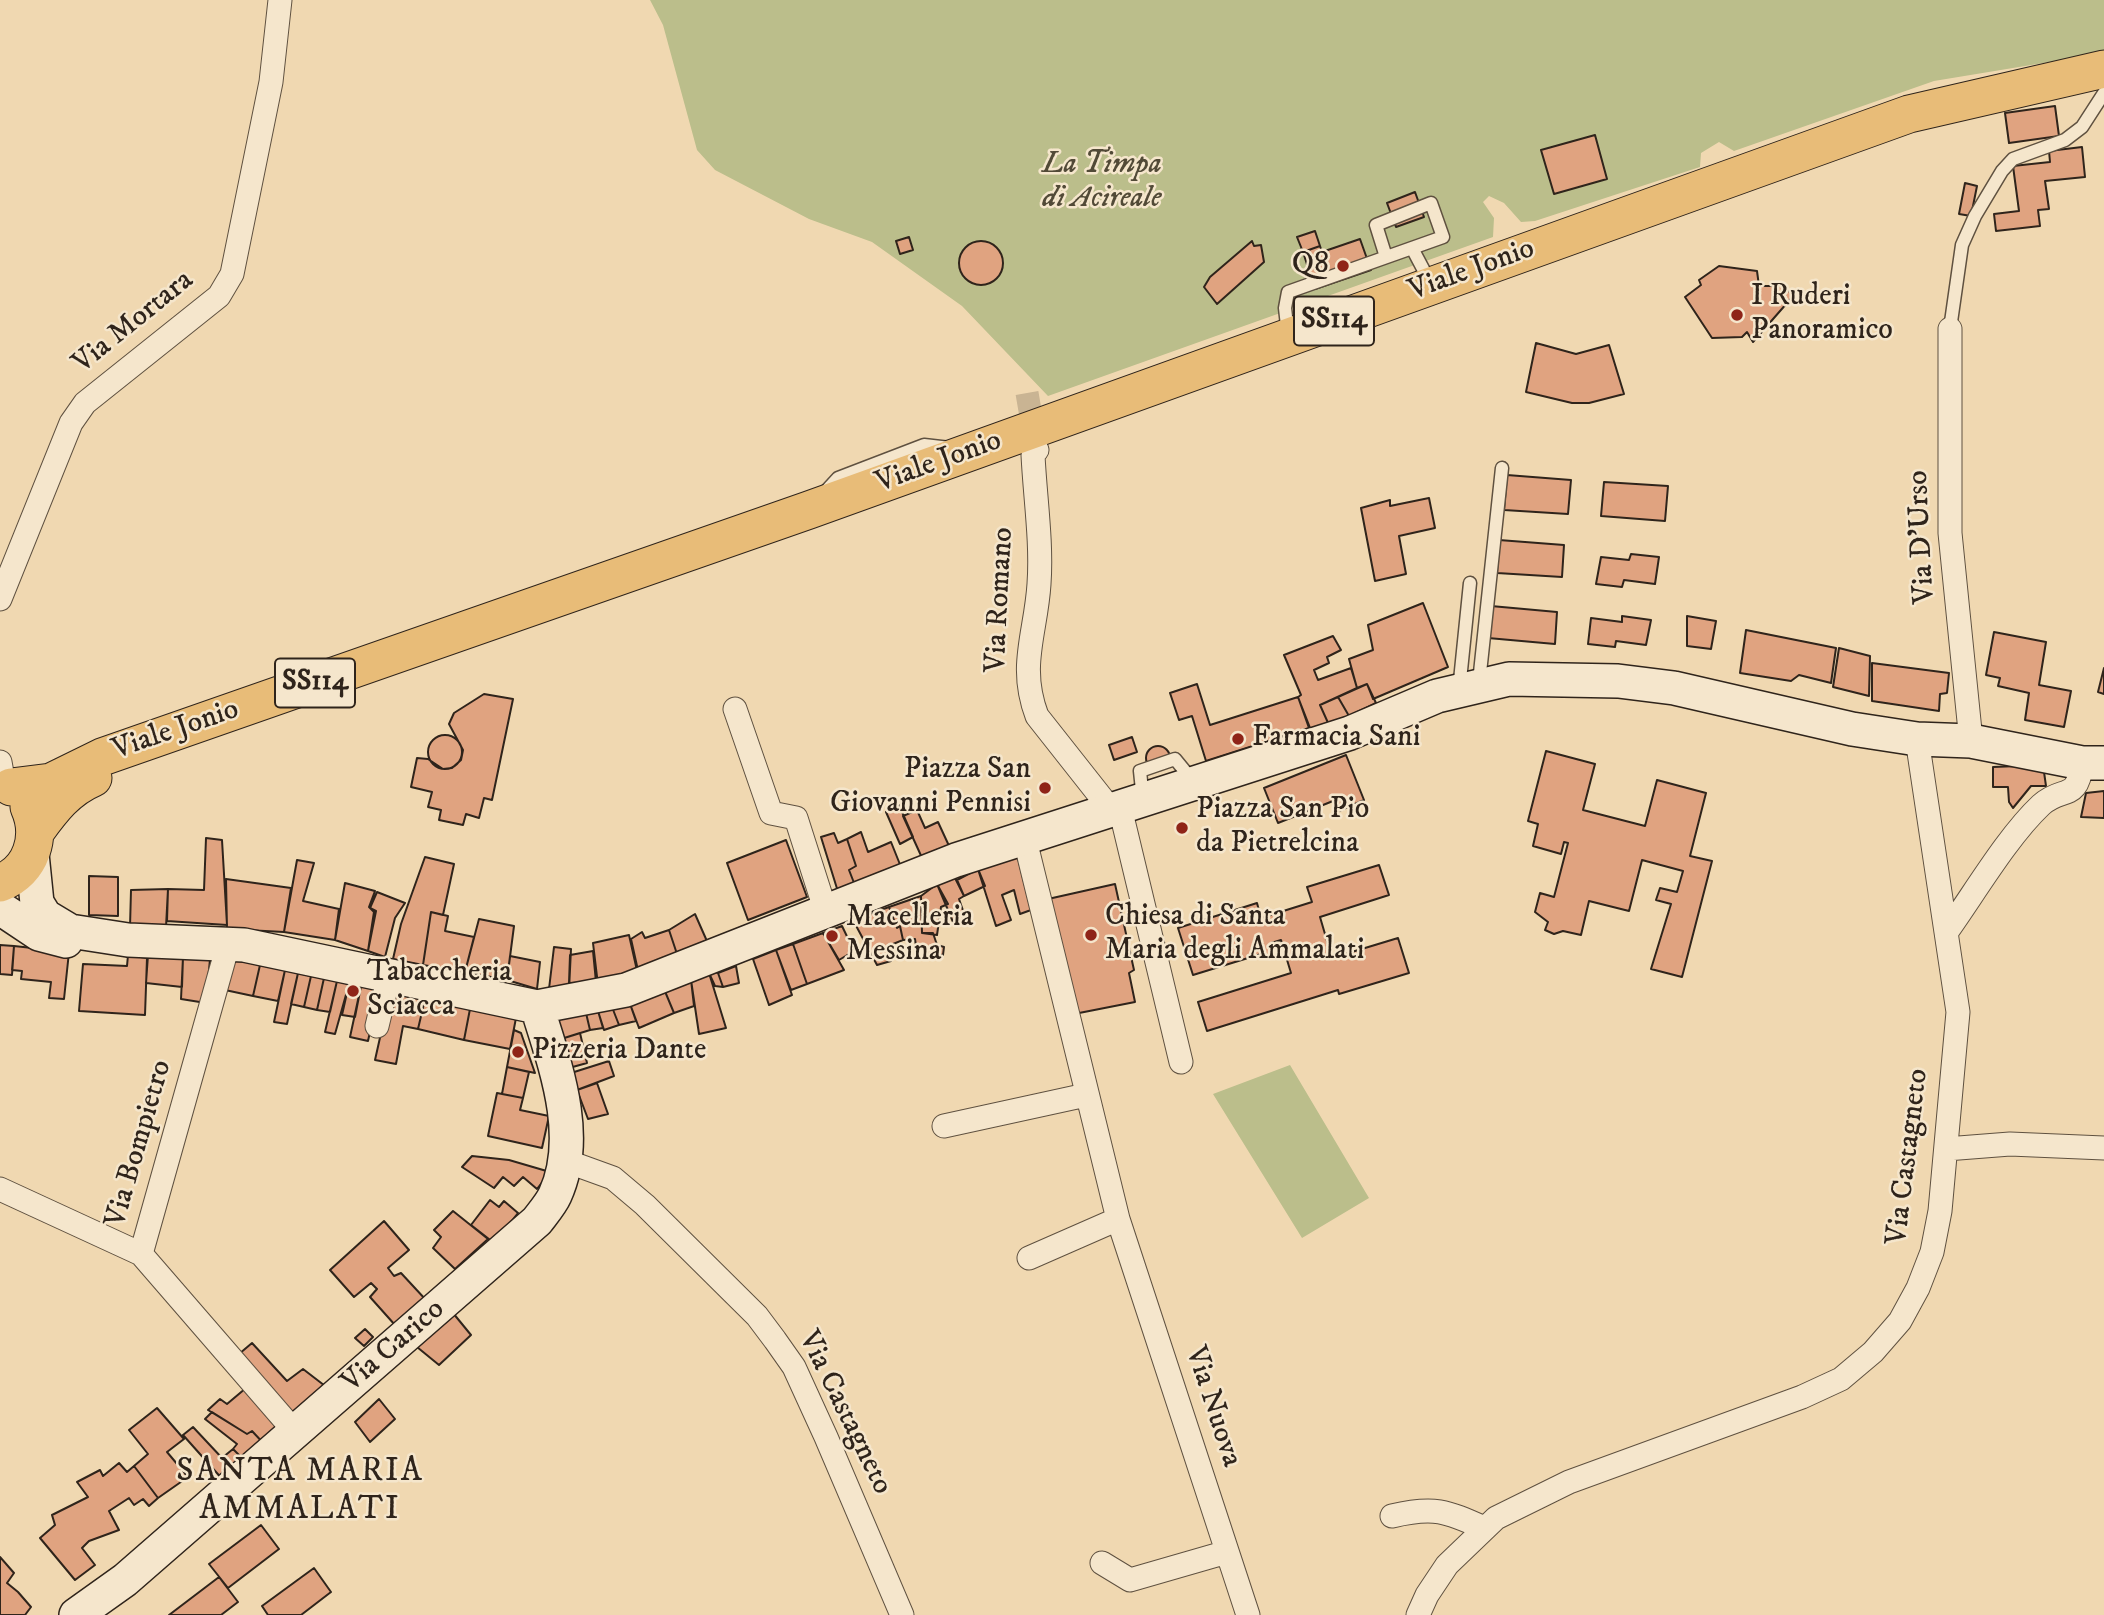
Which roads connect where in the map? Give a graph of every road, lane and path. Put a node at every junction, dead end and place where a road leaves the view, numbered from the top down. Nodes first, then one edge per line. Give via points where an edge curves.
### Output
1 (280, 0) edge
2 (2104, 69) edge
3 (2052, 81) junction
4 (2104, 82) edge
5 (2104, 93) edge
6 (1412, 248) junction
7 (1386, 257) junction
8 (1432, 286) junction
9 (1950, 329) joint
10 (1289, 337) junction
11 (1037, 450) tunnel mouth
12 (1502, 468) dead end
13 (620, 576) junction
14 (1470, 583) dead end
15 (0, 599) edge
16 (1469, 688) junction
17 (735, 709) dead end
18 (1917, 739) junction
19 (1971, 741) junction
20 (2093, 763) edge
21 (4, 779) edge
22 (1125, 807) junction
23 (1024, 836) junction
24 (34, 843) junction
25 (0, 883) edge
26 (0, 908) edge
27 (826, 912) junction
28 (1948, 930) junction
29 (128, 940) junction
30 (228, 945) junction
31 (389, 976) junction
32 (537, 1007) junction
33 (377, 1026) dead end
34 (1181, 1062) dead end
35 (1086, 1095) junction
36 (944, 1126) dead end
37 (2104, 1148) edge
38 (1946, 1149) junction
39 (566, 1161) junction
40 (0, 1189) edge
41 (1118, 1219) junction
42 (141, 1254) junction
43 (1030, 1258) dead end
44 (296, 1433) junction
45 (1392, 1516) dead end
46 (1484, 1528) junction
47 (1227, 1552) junction
48 (1102, 1563) dead end
49 (76, 1615) edge
50 (902, 1615) edge
51 (1248, 1615) edge
52 (1418, 1615) edge

1 - 15 street, Via Mortara via 271,82 232,274 219,296 85,403 71,423
2 - 3 main road, Viale Jonio / SS114
3 - 4 main road, Viale Jonio / SS114
3 - 8 main road, Viale Jonio / SS114 via 1909,114
5 - 9 lane via 2082,127 2065,140 2013,159 2002,171 1962,245
6 - 7 lane
6 - 7 lane via 1443,237 1431,203 1376,225
6 - 8 lane
7 - 10 lane via 1288,292
8 - 10 main road, Viale Jonio / SS114
9 - 19 street, Via D'Urso via 1950,533
10 - 13 main road, Viale Jonio / SS114
11 - 22 street, Via Romano via 1033,455 1040,583 1026,677 1031,699 1037,716
12 - 16 lane
13 - 21 main road, Viale Jonio / SS114 via 102,757 51,782
13 - 24 main road, Viale Jonio / SS114 via 101,774 57,803
14 - 16 lane
16 - 18 street via 1509,679 1618,681 1674,688 1852,729
16 - 22 street via 1437,696 1350,733
17 - 27 street via 771,813 796,818
18 - 19 street
18 - 28 street, Via Castagneto
19 - 20 street
20 - 28 street via 2071,792 2043,803
21 - 24 main road via 29,806
22 - 23 street
22 - 34 street
23 - 27 street
23 - 35 street, Via Nuova
24 - 25 main road, Viale Jonio via 16,874
24 - 29 street via 37,903 45,916 70,931
26 - 29 street via 40,934 61,941
27 - 32 street via 626,990
28 - 38 street, Via Castagneto via 1958,1012
29 - 30 street
30 - 31 street
30 - 42 street, Via Bompietro
31 - 32 street
31 - 33 street
32 - 39 street, Via Carico via 567,1122
35 - 36 street
35 - 41 street, Via Nuova
37 - 38 street via 2010,1144
38 - 46 street, Via Castagneto via 1931,1252 1900,1321 1873,1352 1841,1378 1802,1398 1570,1482
39 - 44 street, Via Carico via 555,1196 537,1222
39 - 50 street, Via Castagneto via 612,1178 645,1205 757,1316 775,1340 794,1367
40 - 42 street
41 - 43 street
41 - 47 street, Via Nuova
42 - 44 street, Via Bompietro
44 - 49 street, Via Carico via 125,1580
45 - 46 street via 1423,1509 1452,1514
46 - 52 street, Via Castagneto via 1447,1565
47 - 48 street via 1129,1580
47 - 51 street, Via Nuova

